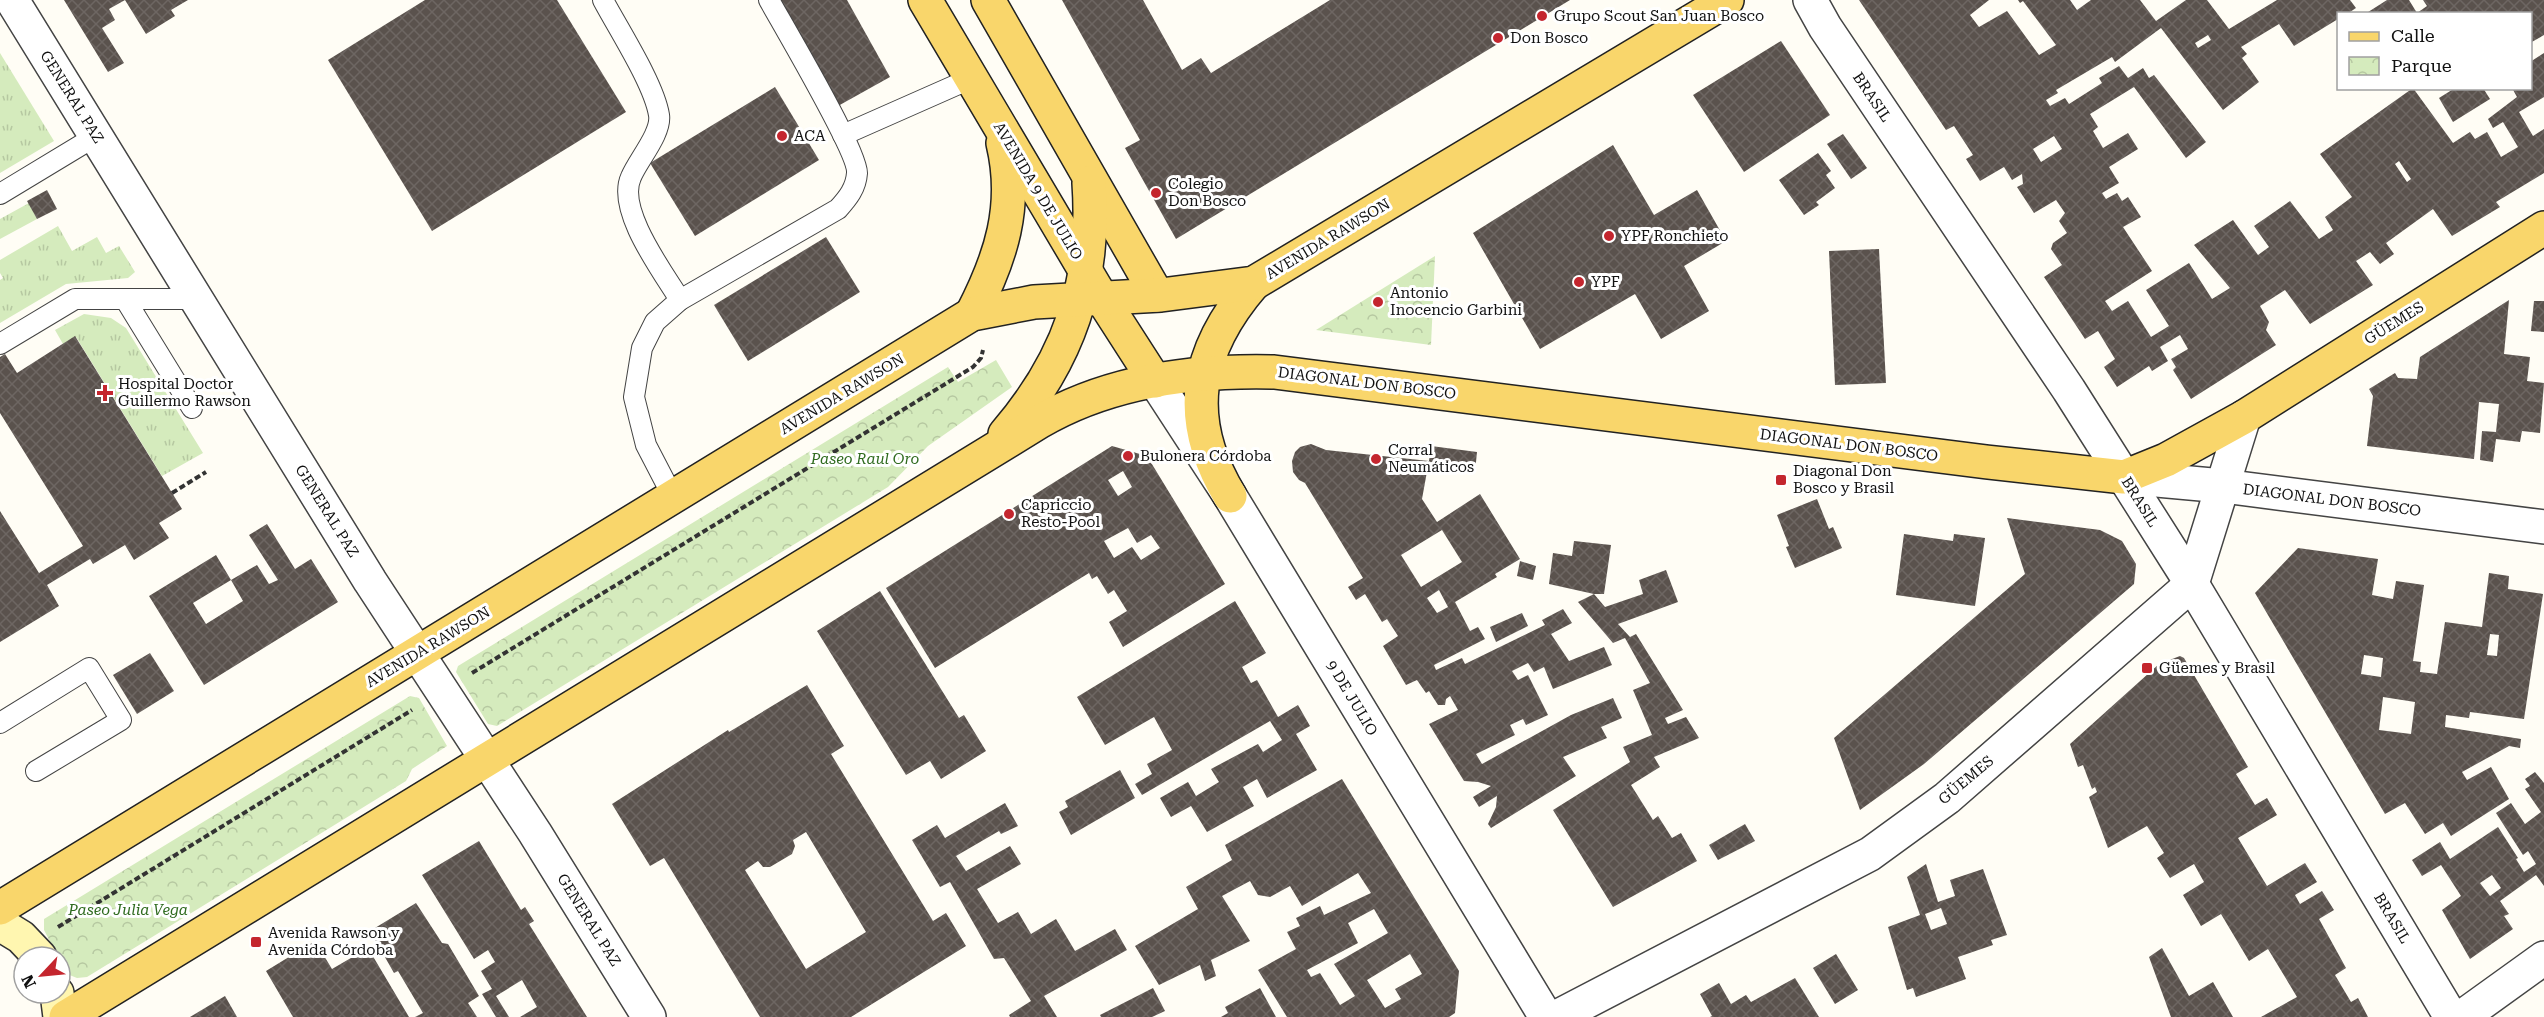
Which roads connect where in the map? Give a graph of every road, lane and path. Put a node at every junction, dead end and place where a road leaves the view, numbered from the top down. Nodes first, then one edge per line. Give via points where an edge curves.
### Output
1 (12, 0) edge
2 (603, 0) edge
3 (769, 0) edge
4 (925, 0) edge
5 (988, 0) edge
6 (1727, 0) edge
7 (1810, 0) edge
8 (972, 78) junction
9 (998, 123) junction
10 (843, 135) junction
11 (96, 136) junction
12 (1089, 180) junction
13 (0, 194) edge
14 (2544, 228) edge
15 (1254, 283) junction
16 (1089, 289) junction
17 (1157, 295) junction
18 (196, 298) junction
19 (125, 299) junction
20 (680, 300) junction
21 (972, 314) junction
22 (0, 344) edge
23 (1204, 373) junction
24 (1155, 381) junction
25 (192, 408) dead end
26 (2244, 417) junction
27 (973, 463) junction
28 (206, 472) dead end
29 (2124, 477) junction
30 (2223, 486) junction
31 (172, 493) dead end
32 (1230, 496) junction
33 (673, 497) junction
34 (2544, 527) edge
35 (2192, 584) junction
36 (417, 653) junction
37 (442, 692) junction
38 (0, 723) edge
39 (487, 759) junction
40 (36, 771) dead end
41 (3, 904) edge
42 (31, 945) edge
43 (42, 945) edge
44 (2544, 958) edge
45 (66, 1017) edge
46 (649, 1017) edge
47 (1546, 1017) edge
48 (1557, 1017) edge
49 (2451, 1017) edge
50 (2462, 1017) edge

1 - 11 street, GENERAL PAZ
2 - 20 lane via 653,95 660,118 649,148 630,178 627,200 637,227
3 - 10 lane
4 - 8 main road, AVENIDA 9 DE JULIO
5 - 12 main road
6 - 15 main road, AVENIDA RAWSON
7 - 29 street, BRASIL
8 - 9 main road, AVENIDA 9 DE JULIO
8 - 10 lane
9 - 16 main road, AVENIDA 9 DE JULIO
9 - 21 main road via 1006,153 1008,209 997,264
10 - 20 lane via 858,171 852,193 838,208
11 - 13 lane
11 - 18 street, GENERAL PAZ
12 - 16 main road
12 - 17 main road
14 - 26 main road, GÜEMES
15 - 17 main road, AVENIDA RAWSON
15 - 23 main road via 1227,316
16 - 17 main road, AVENIDA RAWSON
16 - 21 main road, AVENIDA RAWSON
16 - 24 main road, AVENIDA 9 DE JULIO
16 - 27 main road via 1039,391 1005,434
18 - 19 lane
18 - 36 street, GENERAL PAZ
19 - 22 lane via 75,299
19 - 25 lane
20 - 33 lane via 655,322 642,348 634,397 646,445
21 - 33 main road, AVENIDA RAWSON
21 - 37 path via 983,352 973,367
23 - 24 main road, DIAGONAL DON BOSCO
23 - 29 main road, DIAGONAL DON BOSCO via 1310,375
23 - 32 main road via 1201,396 1205,438 1210,459
24 - 27 main road via 1061,409
24 - 32 street, 9 DE JULIO
26 - 29 main road, GÜEMES via 2166,460
26 - 30 street
27 - 39 main road
28 - 31 path
29 - 30 street, DIAGONAL DON BOSCO
29 - 35 street, BRASIL
30 - 34 street, DIAGONAL DON BOSCO
30 - 35 street
32 - 47 street, 9 DE JULIO
33 - 36 main road, AVENIDA RAWSON
35 - 48 street, GÜEMES via 1947,798 1870,854
35 - 49 street, BRASIL
36 - 37 street, GENERAL PAZ
36 - 41 main road, AVENIDA RAWSON
37 - 39 street, GENERAL PAZ
37 - 43 path
38 - 40 lane via 89,668 121,720
39 - 45 main road
39 - 46 street, GENERAL PAZ
41 - 42 main road
44 - 50 street

